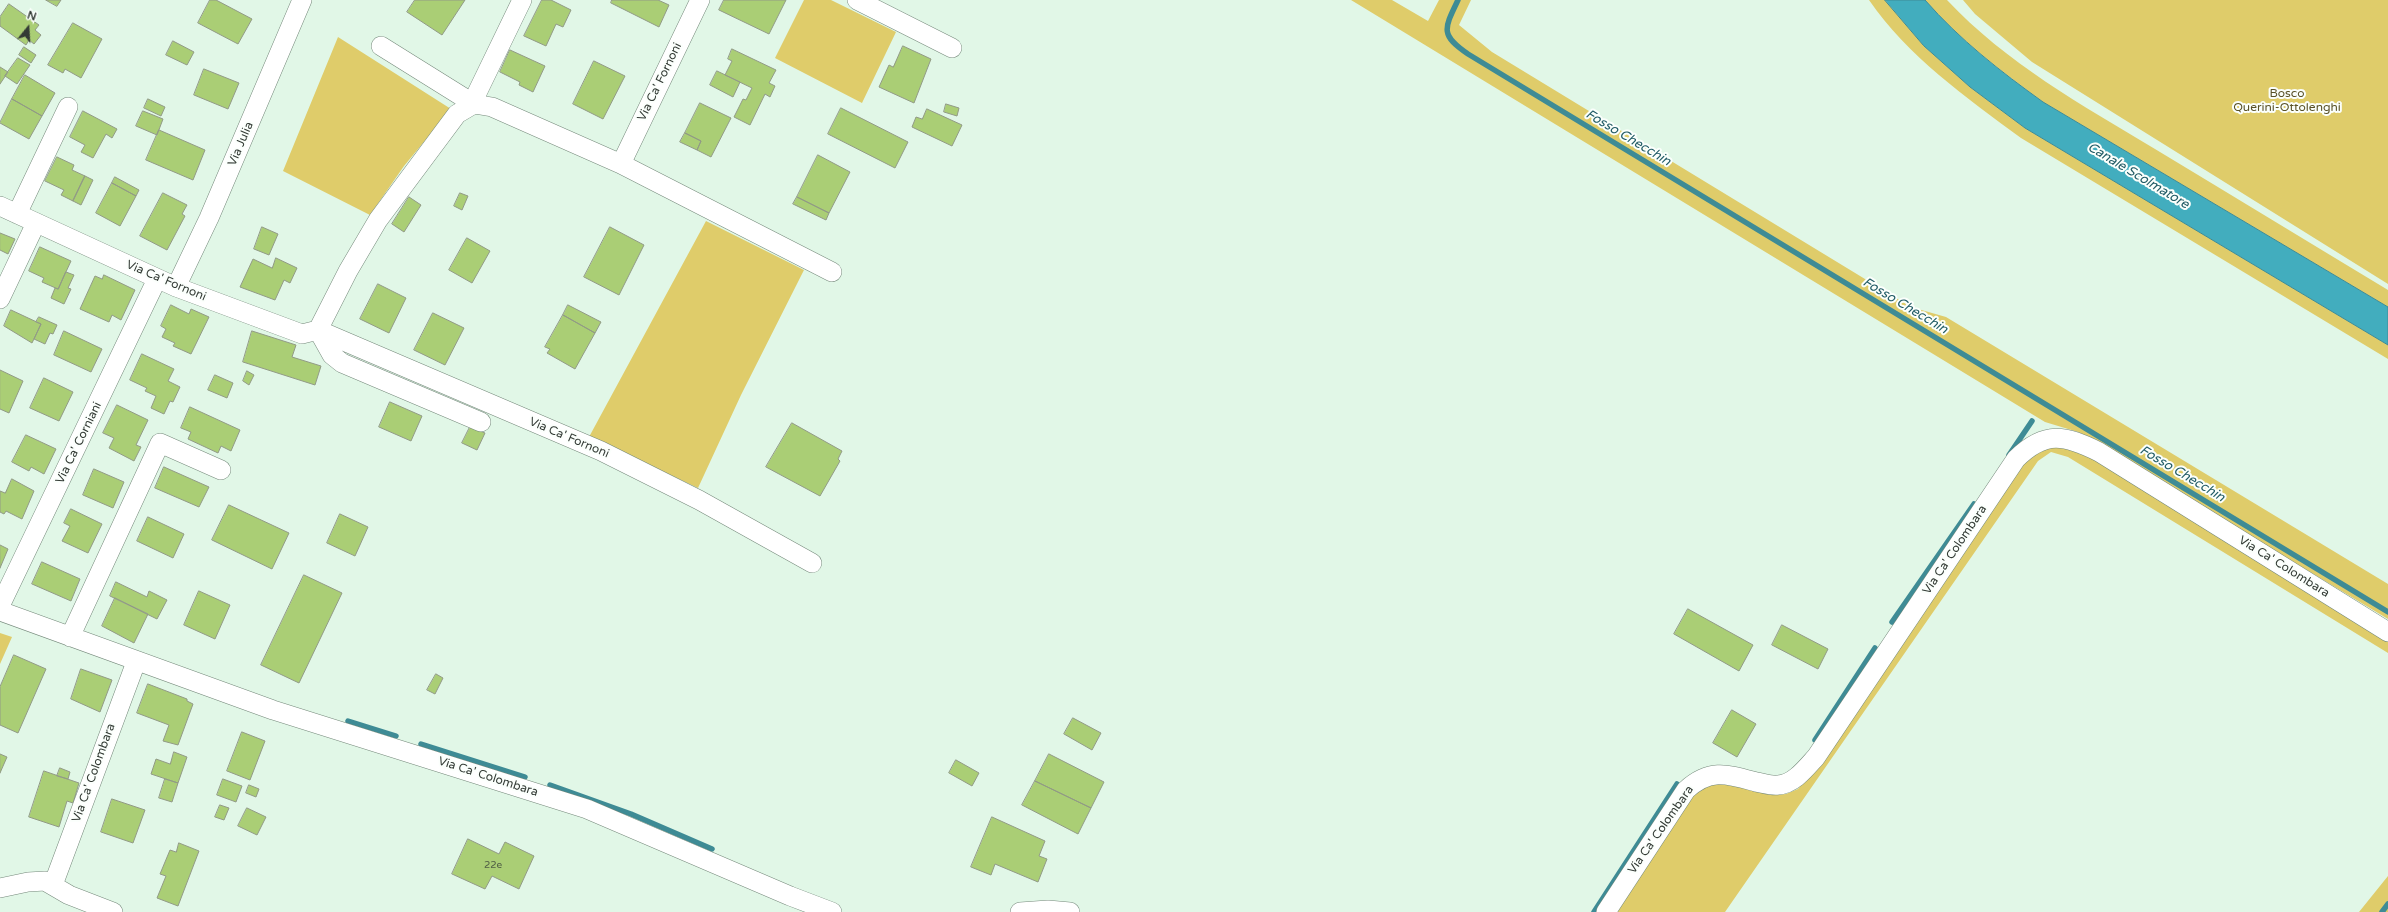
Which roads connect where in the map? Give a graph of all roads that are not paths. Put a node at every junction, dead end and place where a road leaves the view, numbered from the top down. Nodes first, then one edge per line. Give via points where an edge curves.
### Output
1 (302, 0) edge
2 (522, 0) edge
3 (700, 0) edge
4 (857, 0) edge
5 (381, 46) dead end
6 (952, 48) dead end
7 (474, 104) junction
8 (68, 107) dead end
9 (621, 164) junction
10 (0, 206) edge
11 (17, 214) junction
12 (36, 223) junction
13 (832, 272) dead end
14 (157, 279) junction
15 (176, 287) junction
16 (0, 299) edge
17 (318, 330) junction
18 (481, 422) dead end
19 (221, 470) dead end
20 (812, 563) dead end
21 (0, 606) edge
22 (0, 611) edge
23 (2388, 632) edge
24 (70, 637) junction
25 (136, 662) junction
26 (53, 884) junction
27 (0, 888) edge
28 (113, 912) edge
29 (832, 912) edge
30 (1020, 912) edge
31 (1070, 912) edge
32 (1606, 912) edge

1 - 15 street, Via Julia via 209,218
2 - 7 street
3 - 9 street, Via Ca' Fornoni
4 - 6 street
5 - 7 street
7 - 9 street via 492,107
7 - 17 street via 457,114 378,220
8 - 11 street
9 - 13 street
10 - 11 street, Via Ca' Fornoni
11 - 12 street, Via Ca' Fornoni
12 - 14 street, Via Ca' Fornoni
12 - 16 street
14 - 15 street, Via Ca' Fornoni
14 - 21 street, Via Ca' Corniani
15 - 17 street, Via Ca' Fornoni via 302,334
17 - 18 street via 332,355 342,362
17 - 20 street, Via Ca' Fornoni via 642,470
19 - 24 street via 160,443
22 - 24 street, Via Ca' Colombara
23 - 32 street, Via Ca' Colombara via 2099,452 2068,439 2053,437 2041,440 2028,447 2016,459 1825,744 1804,771 1791,781 1778,786 1725,773 1697,779 1686,790
24 - 25 street, Via Ca' Colombara
25 - 26 street, Via Ca' Colombara
25 - 29 street, Via Ca' Colombara via 273,710 588,809
26 - 27 street via 39,881
26 - 28 street via 69,894
30 - 31 street

